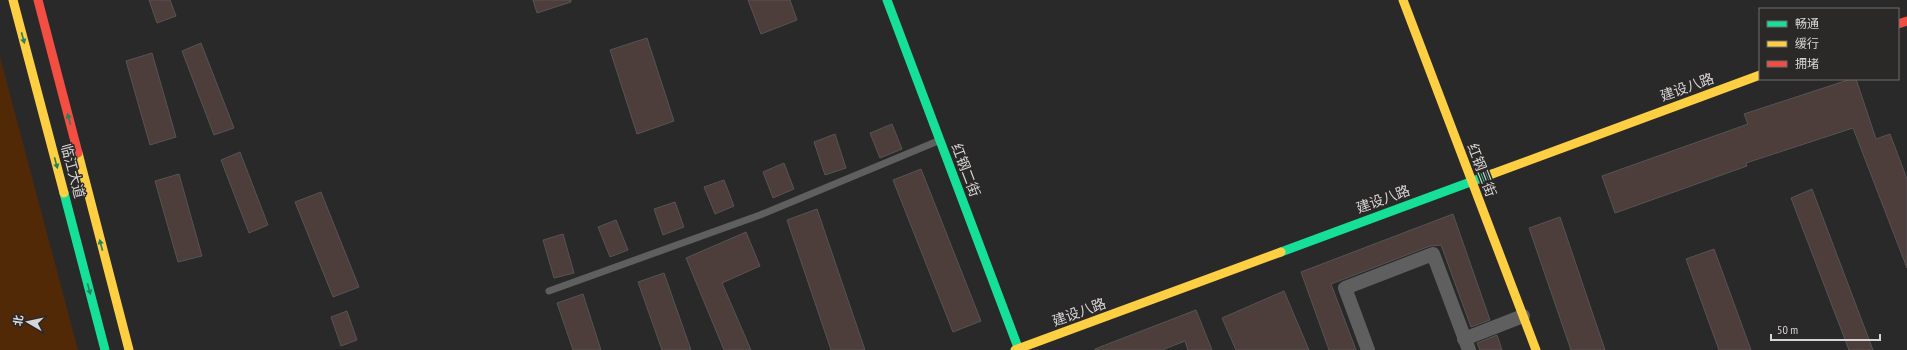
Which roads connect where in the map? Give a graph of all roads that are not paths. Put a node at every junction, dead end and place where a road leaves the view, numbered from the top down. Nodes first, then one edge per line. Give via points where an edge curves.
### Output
1 (14, 0) edge
2 (38, 0) edge
3 (887, 0) edge
4 (1402, 0) edge
5 (1759, 75) edge
6 (940, 140) junction
7 (1471, 182) junction
8 (549, 291) dead end
9 (1523, 316) junction
10 (1466, 344) edge
11 (105, 350) edge
12 (129, 350) edge
13 (1018, 350) edge
14 (1368, 350) edge
15 (1536, 350) edge

1 -> 11 main road, 临江大道
12 -> 2 main road, 临江大道
3 - 6 main road, 红钢二街
4 - 7 main road, 红钢三街
5 - 7 main road, 建设八路
6 - 8 lane via 760,215
6 - 13 main road, 红钢二街
7 - 9 main road, 红钢三街
7 - 13 main road, 建设八路
9 - 10 street
9 - 15 main road, 红钢三街
10 - 14 street via 1433,254 1345,288

